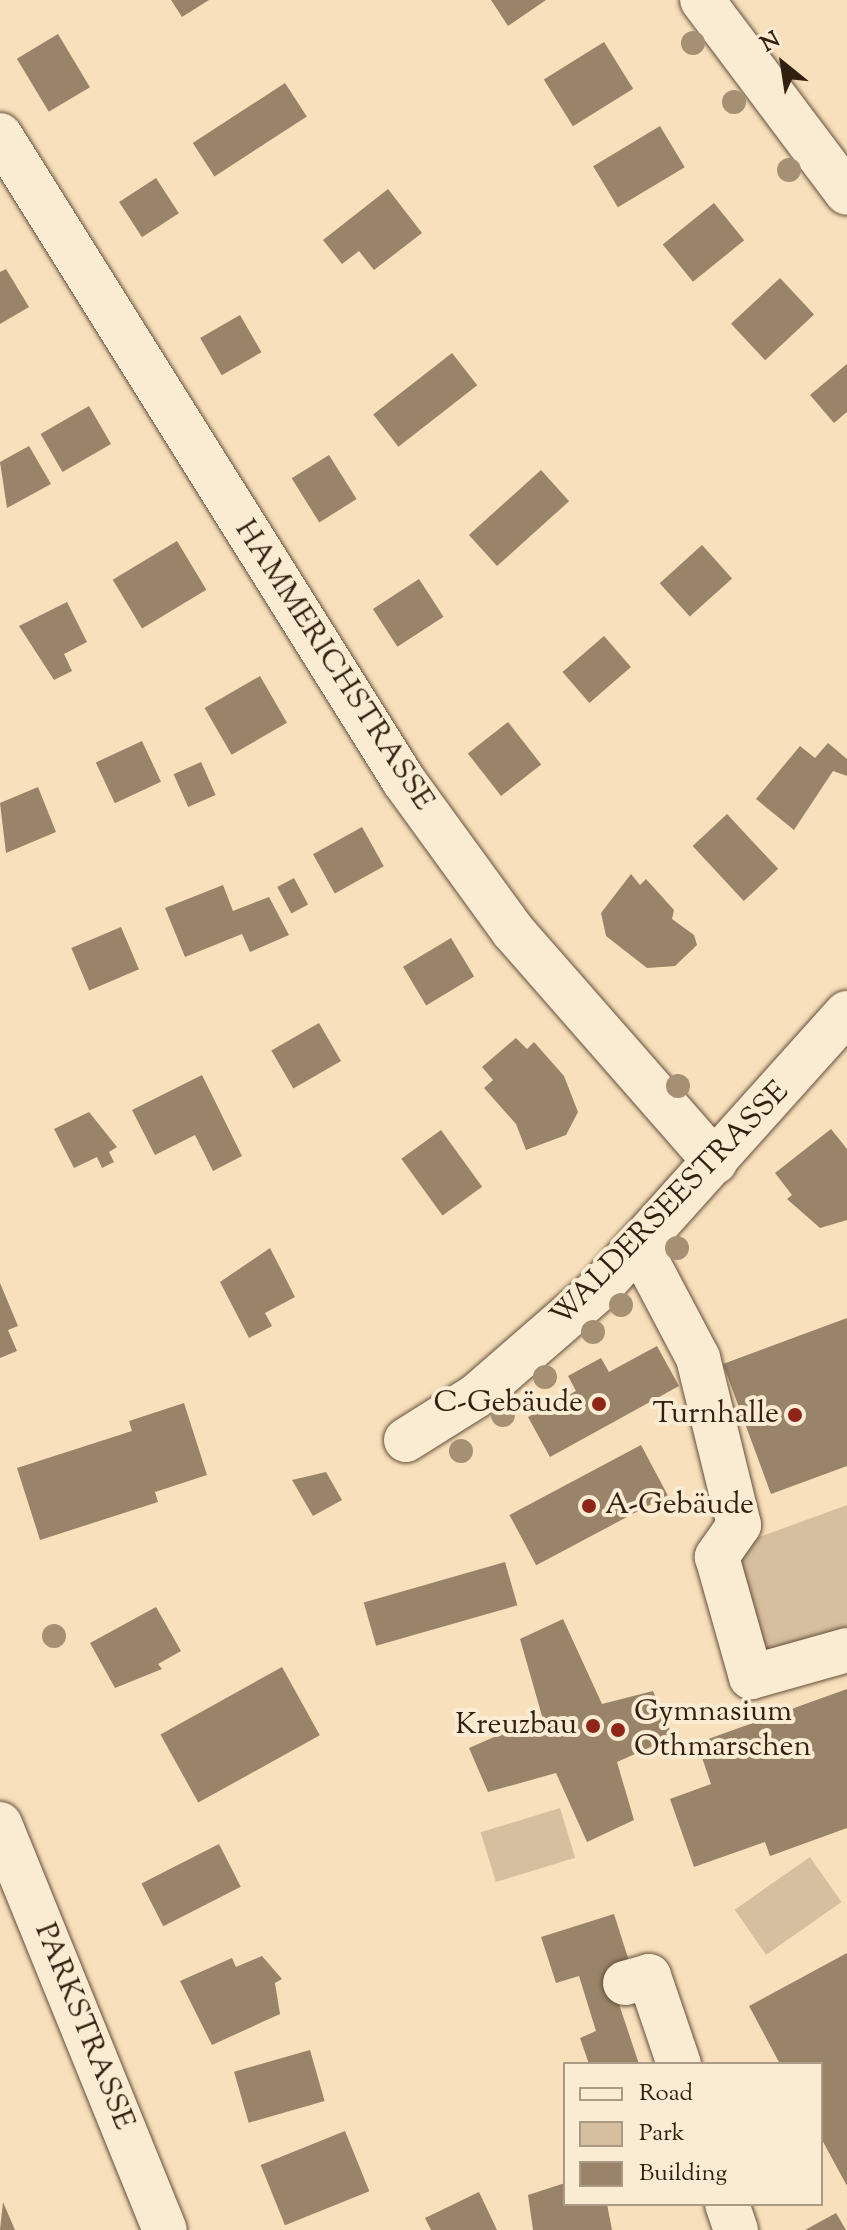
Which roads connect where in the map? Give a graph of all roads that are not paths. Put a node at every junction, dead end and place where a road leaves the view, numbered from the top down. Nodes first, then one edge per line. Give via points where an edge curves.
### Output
1 (702, 0) edge
2 (0, 135) edge
3 (847, 193) edge
4 (847, 1013) edge
5 (715, 1162) junction
6 (639, 1246) junction
7 (406, 1440) dead end
8 (847, 1650) edge
9 (0, 1824) edge
10 (625, 1983) dead end
11 (678, 2062) edge
12 (728, 2206) edge
13 (165, 2230) edge
14 (736, 2230) edge

1 - 3 street
2 - 5 street, HAMMERICHSTRASSE via 404,781 513,931
4 - 5 street, WALDERSEESTRASSE
5 - 6 street, WALDERSEESTRASSE
6 - 7 street, WALDERSEESTRASSE via 476,1396
6 - 8 street via 698,1358 739,1525 717,1557 751,1677
9 - 13 street, PARKSTRASSE
10 - 11 street via 649,1976
12 - 14 street

